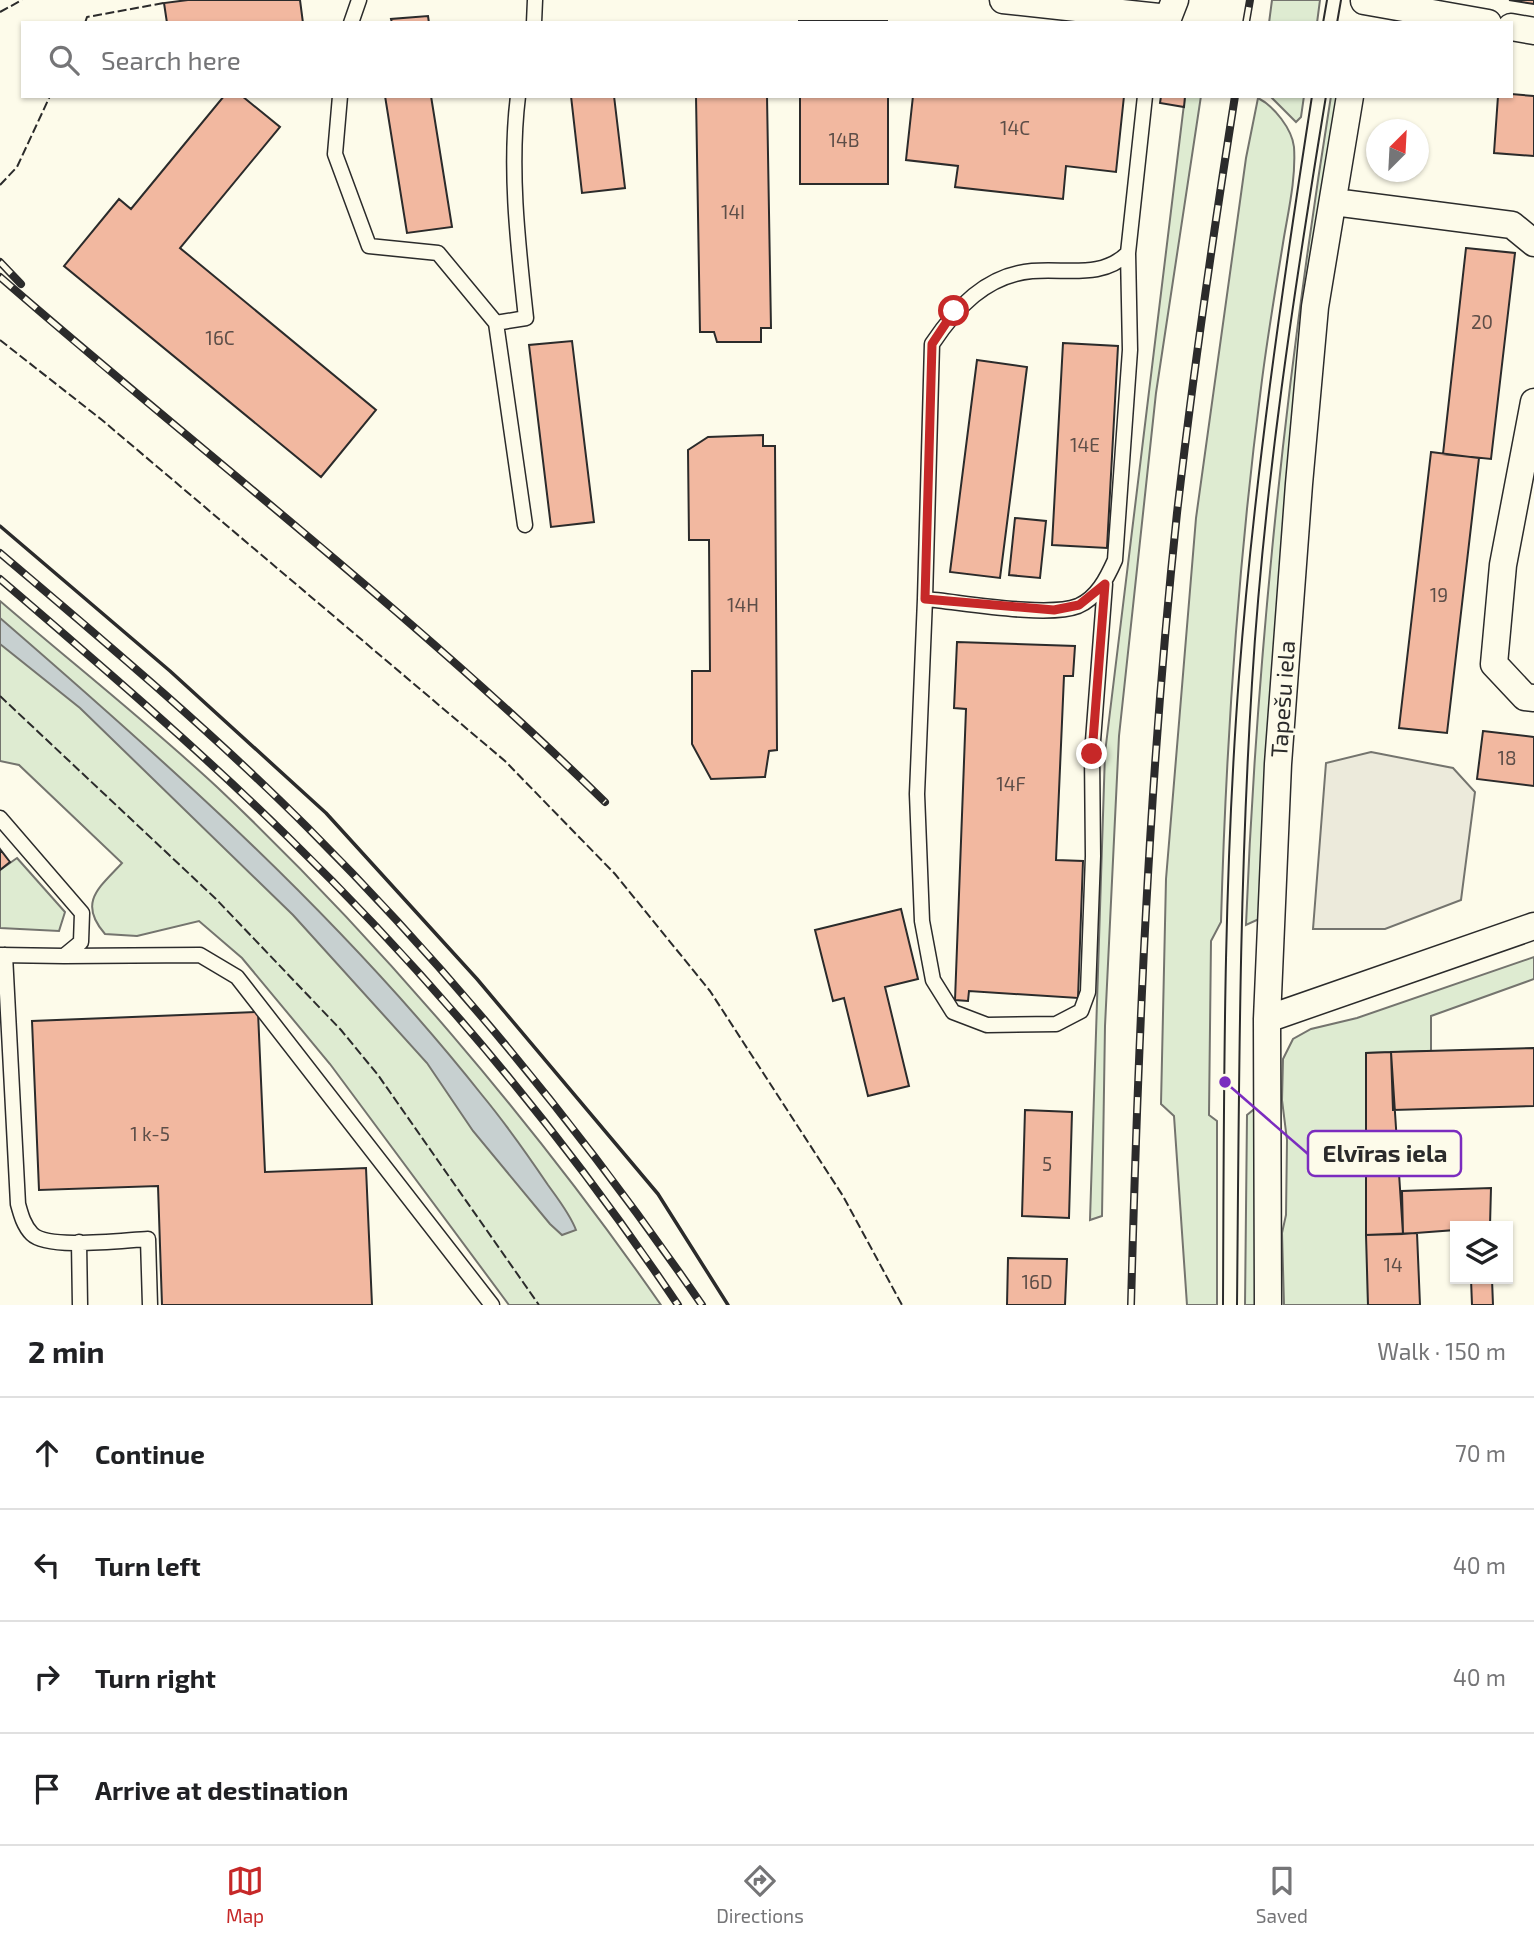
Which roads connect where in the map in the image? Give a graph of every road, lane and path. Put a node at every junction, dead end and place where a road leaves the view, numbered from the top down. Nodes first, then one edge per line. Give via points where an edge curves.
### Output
1 (359, 0) edge
2 (535, 0) edge
3 (1003, 0) edge
4 (1363, 8) edge
5 (1170, 14) edge
6 (352, 21) edge
7 (534, 21) edge
8 (1471, 21) edge
9 (1513, 27) edge
10 (1534, 31) edge
11 (340, 98) edge
12 (518, 98) edge
13 (1145, 98) edge
14 (1350, 98) edge
15 (1334, 202) junction
16 (1534, 243) edge
17 (1128, 253) junction
18 (496, 323) junction
19 (1534, 401) edge
20 (525, 525) dead end
21 (1105, 584) junction
22 (925, 599) junction
23 (1534, 698) edge
24 (0, 818) edge
25 (1534, 926) edge
26 (2, 955) edge
27 (64, 956) junction
28 (1267, 1019) junction
29 (79, 1242) junction
30 (80, 1305) edge
31 (150, 1305) edge
32 (492, 1305) edge
33 (1268, 1305) edge

1 - 6 lane
2 - 7 lane
3 - 5 street
4 - 8 street
9 - 10 street
11 - 18 lane via 334,154 369,246 438,253
12 - 18 lane via 517,241 526,318
13 - 17 lane
14 - 15 street, Tapešu iela
15 - 16 street via 1511,225
15 - 28 street, Tapešu iela via 1315,307 1299,484 1278,764
17 - 21 lane via 1129,350 1116,547
17 - 22 lane via 1116,265 1101,270 1029,271 987,284 954,311 932,344
18 - 20 lane
19 - 23 street via 1503,565 1494,664 1525,697
21 - 22 lane via 1079,605 1054,610
21 - 22 lane via 1092,754 1088,992 1081,1011 1056,1024 987,1025 953,1012 933,980 922,921 917,794
24 - 27 lane via 82,913 81,942
25 - 28 street
26 - 27 lane
26 - 29 lane via 18,1204 34,1237
27 - 32 lane via 200,955 237,977
28 - 33 street, Tapešu iela
29 - 30 lane
29 - 31 lane via 148,1239

